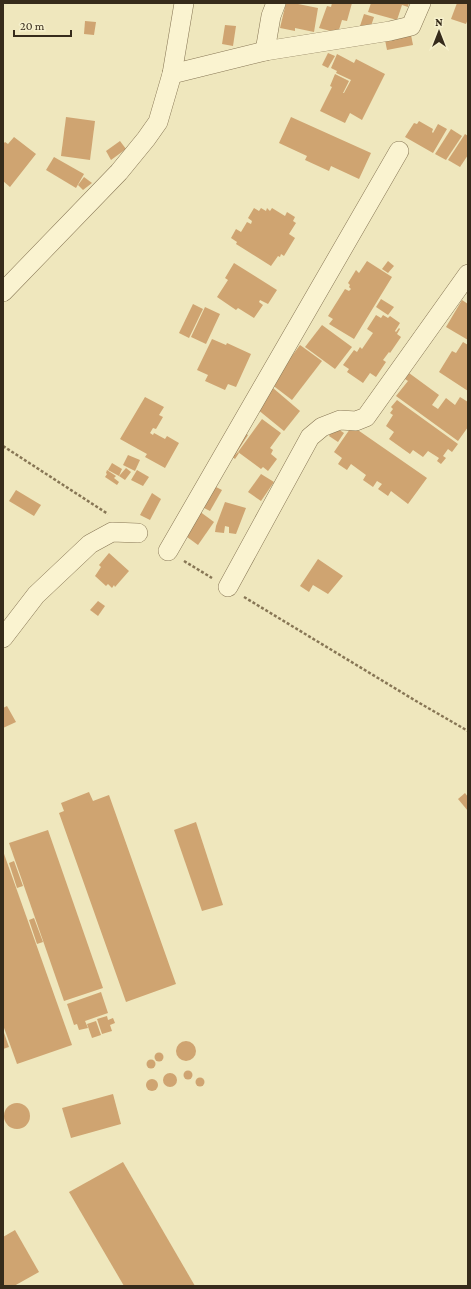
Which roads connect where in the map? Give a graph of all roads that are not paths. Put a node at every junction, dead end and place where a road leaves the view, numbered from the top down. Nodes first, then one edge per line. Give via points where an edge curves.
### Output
1 (184, 3) edge
2 (276, 3) edge
3 (421, 3) edge
4 (265, 51) junction
5 (172, 74) junction
6 (399, 151) dead end
7 (468, 274) edge
8 (3, 292) edge
9 (138, 534) dead end
10 (168, 551) dead end
11 (228, 587) dead end
12 (3, 638) edge

1 - 5 street
2 - 4 street
3 - 4 street via 411,26
4 - 5 street
5 - 8 street via 158,122 146,139 120,172
6 - 10 street
7 - 11 street via 366,417 356,421 340,420 322,427 310,438
9 - 12 street via 112,532 90,544 36,594

